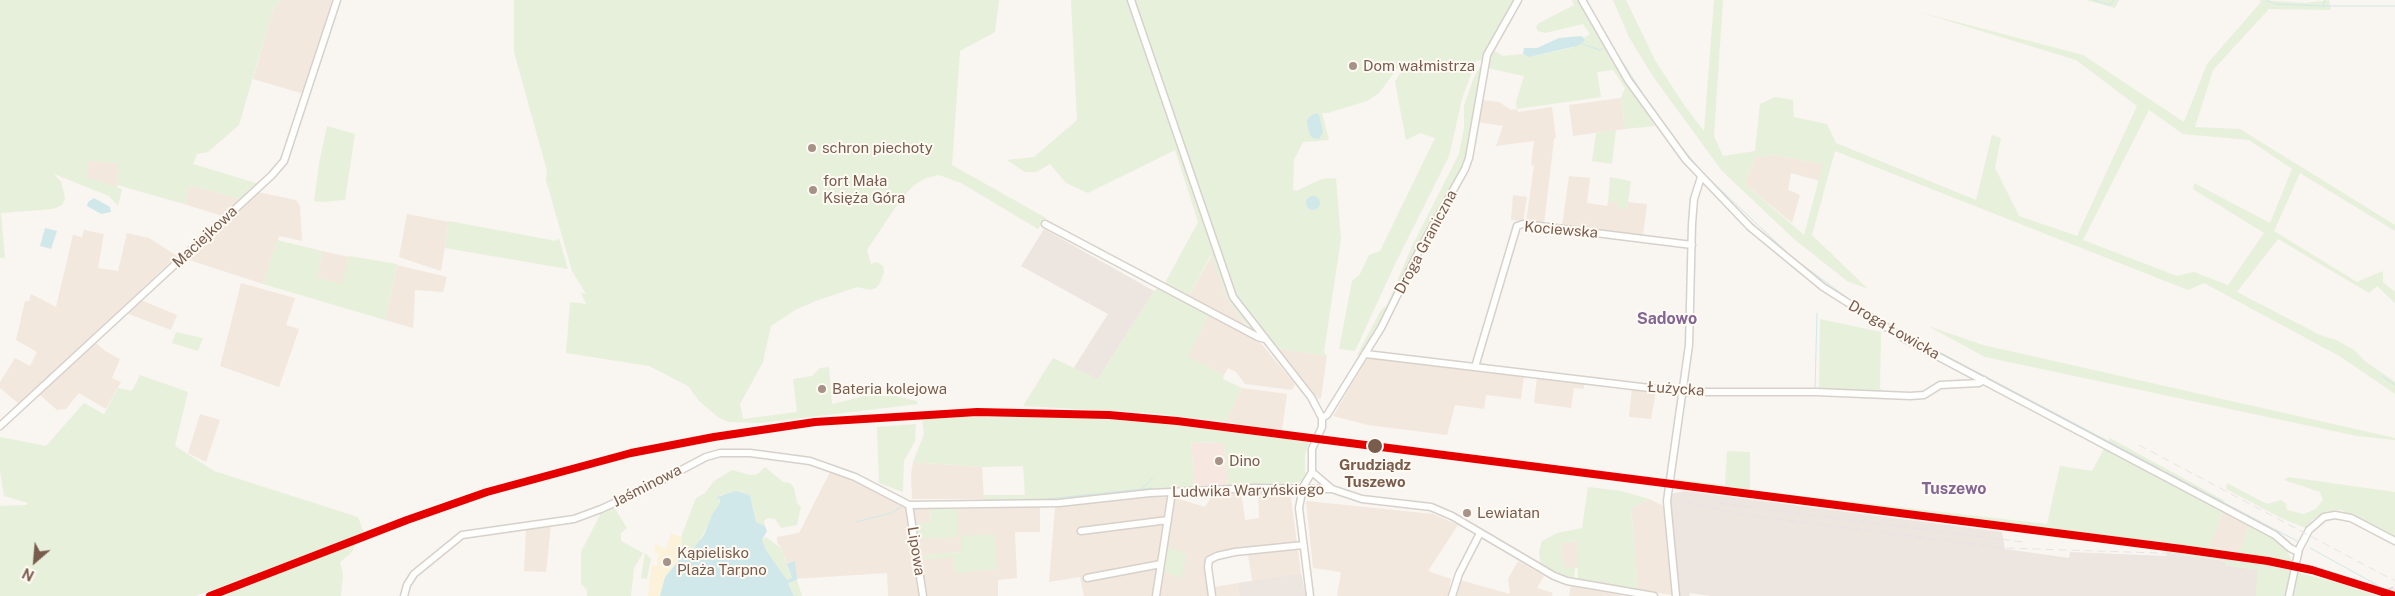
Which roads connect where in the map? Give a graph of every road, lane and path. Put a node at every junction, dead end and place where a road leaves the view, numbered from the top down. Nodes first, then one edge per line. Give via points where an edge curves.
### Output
1 (337, 0) edge
2 (1132, 0) edge
3 (1518, 0) edge
4 (1582, 0) edge
5 (1701, 177) junction
6 (1045, 224) dead end
7 (1692, 245) junction
8 (1265, 338) junction
9 (1366, 354) junction
10 (1475, 367) junction
11 (1984, 380) junction
12 (1683, 392) junction
13 (1322, 418) junction
14 (0, 426) edge
15 (1312, 472) junction
16 (1304, 487) junction
17 (1332, 489) junction
18 (1172, 492) junction
19 (909, 506) junction
20 (1168, 520) junction
21 (1081, 531) dead end
22 (1480, 533) junction
23 (2395, 541) edge
24 (1303, 545) junction
25 (2298, 552) junction
26 (1161, 564) junction
27 (1086, 578) dead end
28 (2395, 591) edge
29 (404, 596) edge
30 (923, 596) edge
31 (1156, 596) edge
32 (1212, 596) edge
33 (1310, 596) edge
34 (1452, 596) edge
35 (1654, 596) edge
36 (1676, 596) edge
37 (2289, 596) edge
38 (2385, 596) edge

1 - 14 street, Maciejkowa via 284,161
2 - 8 street via 1226,280 1233,297
3 - 9 street, Droga Graniczna via 1487,56 1470,158
4 - 5 street, Droga Łowicka via 1628,80
5 - 7 street via 1694,199
5 - 11 street, Droga Łowicka via 1768,242 1823,287 1905,339
6 - 8 street
7 - 10 street, Kociewska via 1524,224 1517,226
7 - 12 street via 1690,334
8 - 13 street via 1311,397
9 - 10 street, Łużycka
9 - 13 street, Droga Graniczna
10 - 12 street, Łużycka
11 - 12 street, Łużycka via 1940,385 1924,395 1910,396
11 - 25 street, Droga Łowicka via 2275,535
12 - 36 street via 1667,501
13 - 15 street, Droga Graniczna via 1322,427 1312,449
15 - 16 street, Droga Graniczna
15 - 17 street
16 - 17 street, Ludwika Waryńskiego
16 - 18 street, Ludwika Waryńskiego
16 - 24 street, Droga Graniczna via 1299,508
17 - 22 street, Ludwika Waryńskiego via 1362,498 1431,507
18 - 19 street, Ludwika Waryńskiego via 1040,504
18 - 20 street
19 - 29 street, Jaśminowa via 855,477 810,461 750,453 720,453 574,519 462,534 414,574
19 - 30 street, Lipowa
20 - 21 street
20 - 26 street
22 - 34 street via 1459,574
22 - 35 street, Ludwika Waryńskiego via 1567,581
23 - 25 street via 2351,518 2335,515 2324,517 2314,525
24 - 32 street via 1235,552 1209,560
24 - 33 street, Droga Graniczna
25 - 37 street
26 - 27 street
26 - 31 street
28 - 38 main road, bridge

